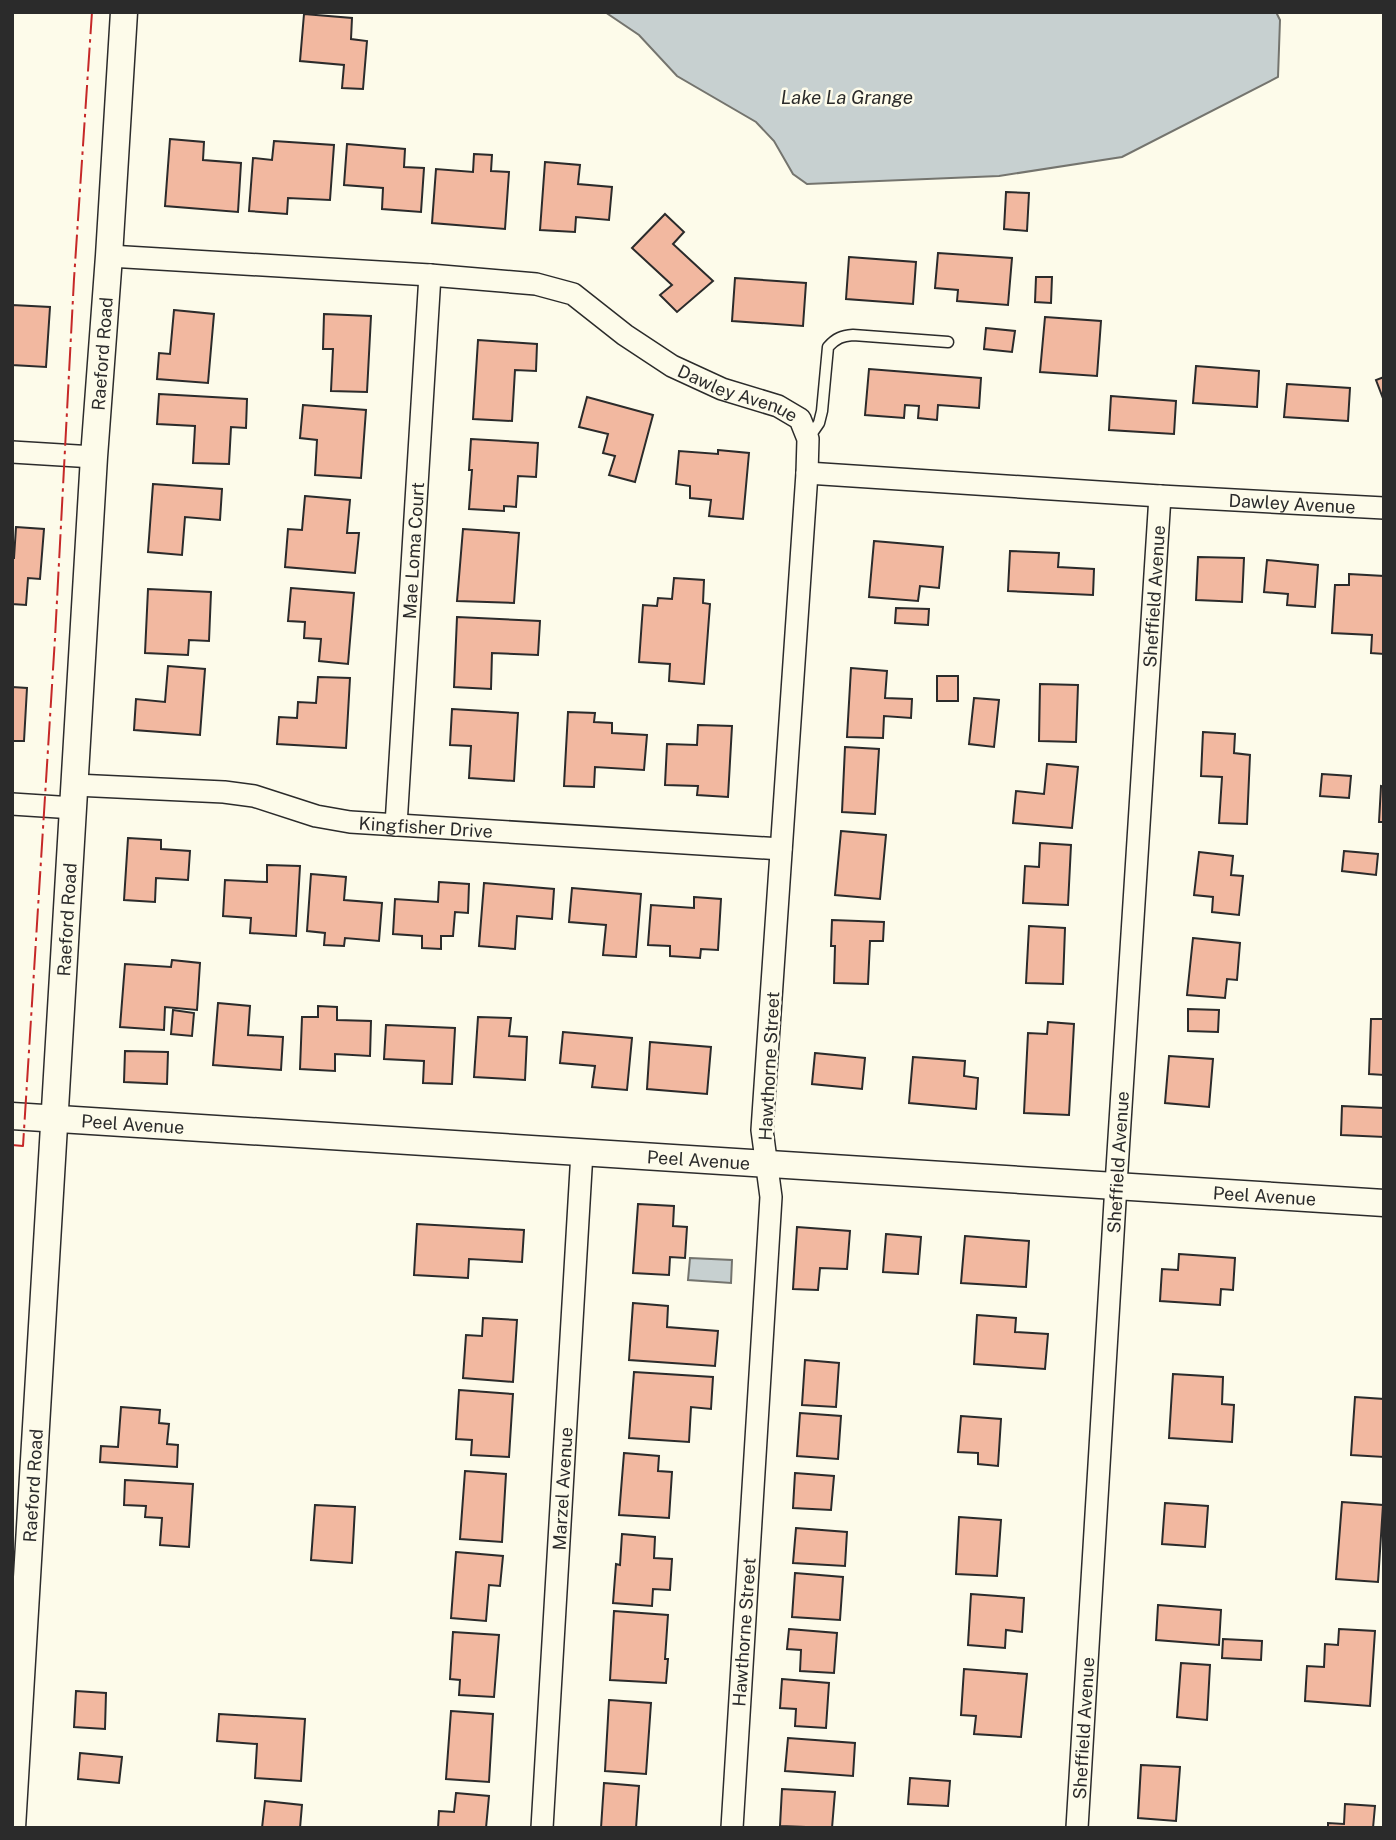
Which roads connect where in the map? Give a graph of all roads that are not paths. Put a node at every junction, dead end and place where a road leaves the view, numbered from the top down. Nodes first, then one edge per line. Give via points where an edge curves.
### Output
1 (124, 12) edge
2 (109, 256) junction
3 (430, 275) junction
4 (948, 342) dead end
5 (808, 439) junction
6 (12, 453) edge
7 (94, 457) junction
8 (807, 473) junction
9 (1160, 496) junction
10 (1384, 508) edge
11 (74, 796) junction
12 (12, 804) edge
13 (396, 825) junction
14 (781, 849) junction
15 (12, 1116) edge
16 (55, 1118) junction
17 (582, 1152) junction
18 (766, 1163) junction
19 (1116, 1185) junction
20 (1384, 1203) edge
21 (12, 1828) edge
22 (542, 1828) edge
23 (732, 1828) edge
24 (1077, 1828) edge

1 - 2 street, Raeford Road
2 - 3 street, Dawley Avenue
2 - 7 street, Raeford Road
3 - 5 street, Dawley Avenue via 536,284 573,294 672,366 722,389 778,406 800,419
3 - 13 street, Mae Loma Court
4 - 5 lane via 853,335 835,340 828,346 819,423
5 - 8 street, Dawley Avenue
6 - 7 street
7 - 11 street, Raeford Road
8 - 9 street, Dawley Avenue
8 - 14 street, Hawthorne Street
9 - 10 street, Dawley Avenue
9 - 19 street, Sheffield Avenue
11 - 12 street, Kingfisher Drive
11 - 13 street, Kingfisher Drive via 224,792 254,796 316,816
11 - 16 street, Raeford Road
13 - 14 street, Kingfisher Drive
14 - 18 street, Hawthorne Street via 762,1129
15 - 16 street, Peel Avenue
16 - 17 street, Peel Avenue
16 - 21 street, Raeford Road
17 - 18 street, Peel Avenue
17 - 22 street, Marzel Avenue
18 - 19 street, Peel Avenue
18 - 23 street, Hawthorne Street via 771,1197
19 - 20 street, Peel Avenue
19 - 24 street, Sheffield Avenue

